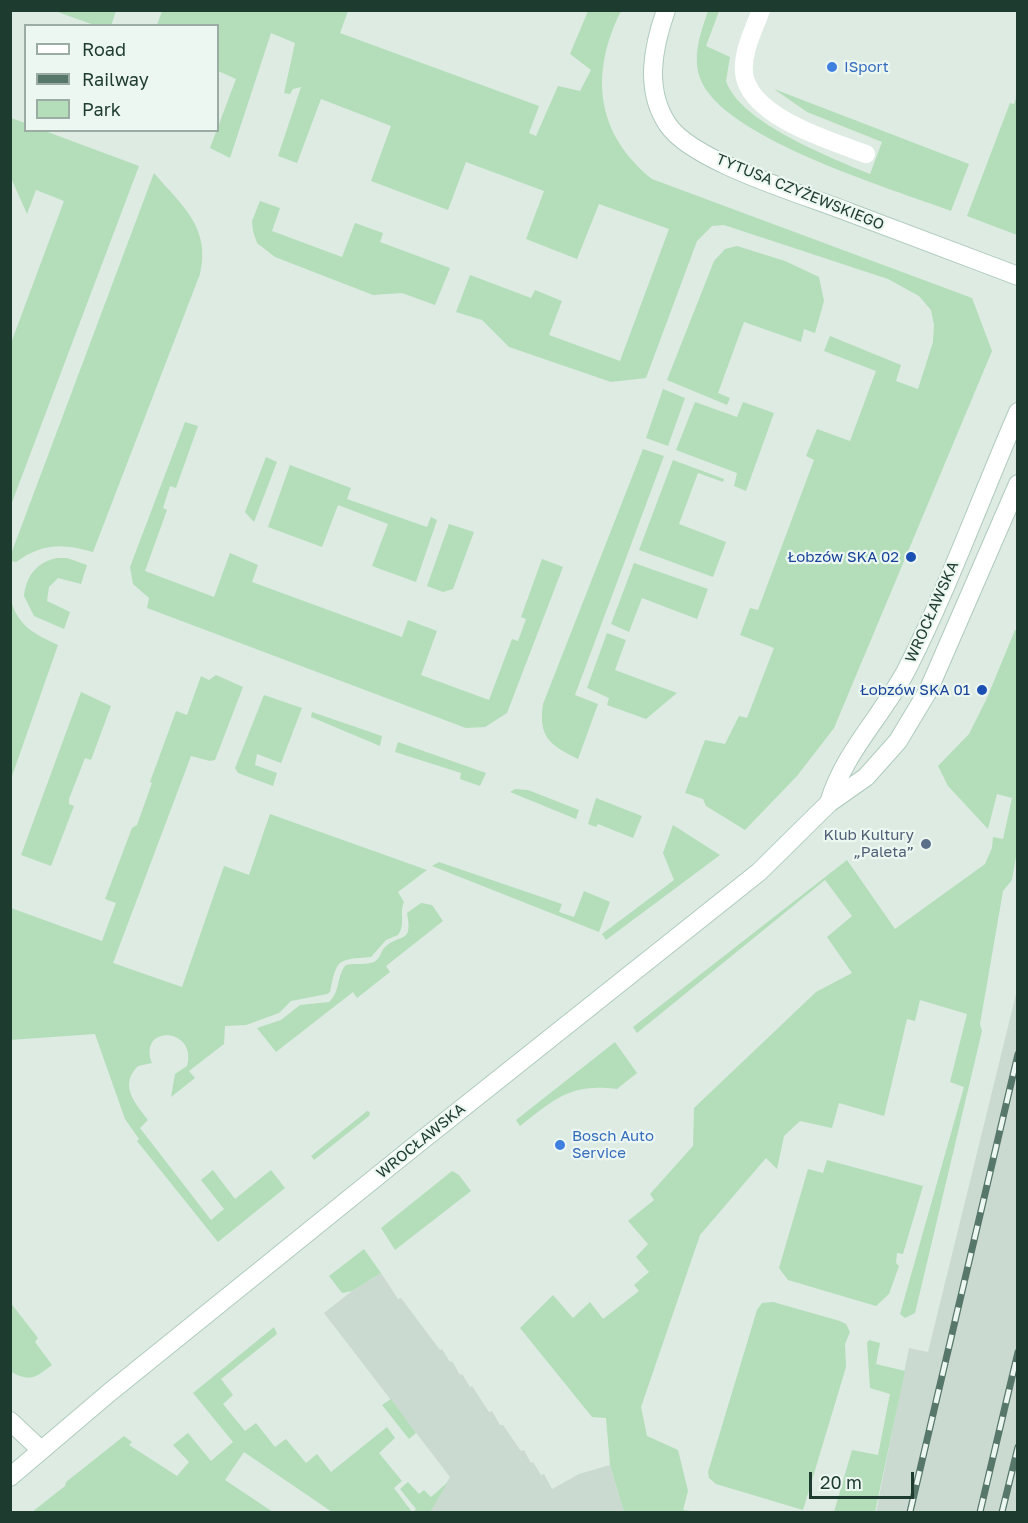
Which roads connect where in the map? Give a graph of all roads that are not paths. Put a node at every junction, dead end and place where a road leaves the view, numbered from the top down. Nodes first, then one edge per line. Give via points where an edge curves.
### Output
1 (666, 10) edge
2 (761, 10) edge
3 (866, 154) dead end
4 (1017, 276) edge
5 (1017, 411) edge
6 (1017, 484) edge
7 (829, 803) junction
8 (10, 1420) edge
9 (41, 1450) junction
10 (10, 1477) edge

1 - 4 street, TYTUSA CZYŻEWSKIEGO via 654,52 653,74 660,110 680,138 739,170
2 - 3 street via 744,61 750,91 798,128
5 - 7 street, WROCŁAWSKA via 908,667 845,761
6 - 7 street, WROCŁAWSKA via 951,642 911,721 866,777
7 - 9 street, WROCŁAWSKA via 759,872
8 - 9 street
9 - 10 street, WROCŁAWSKA

